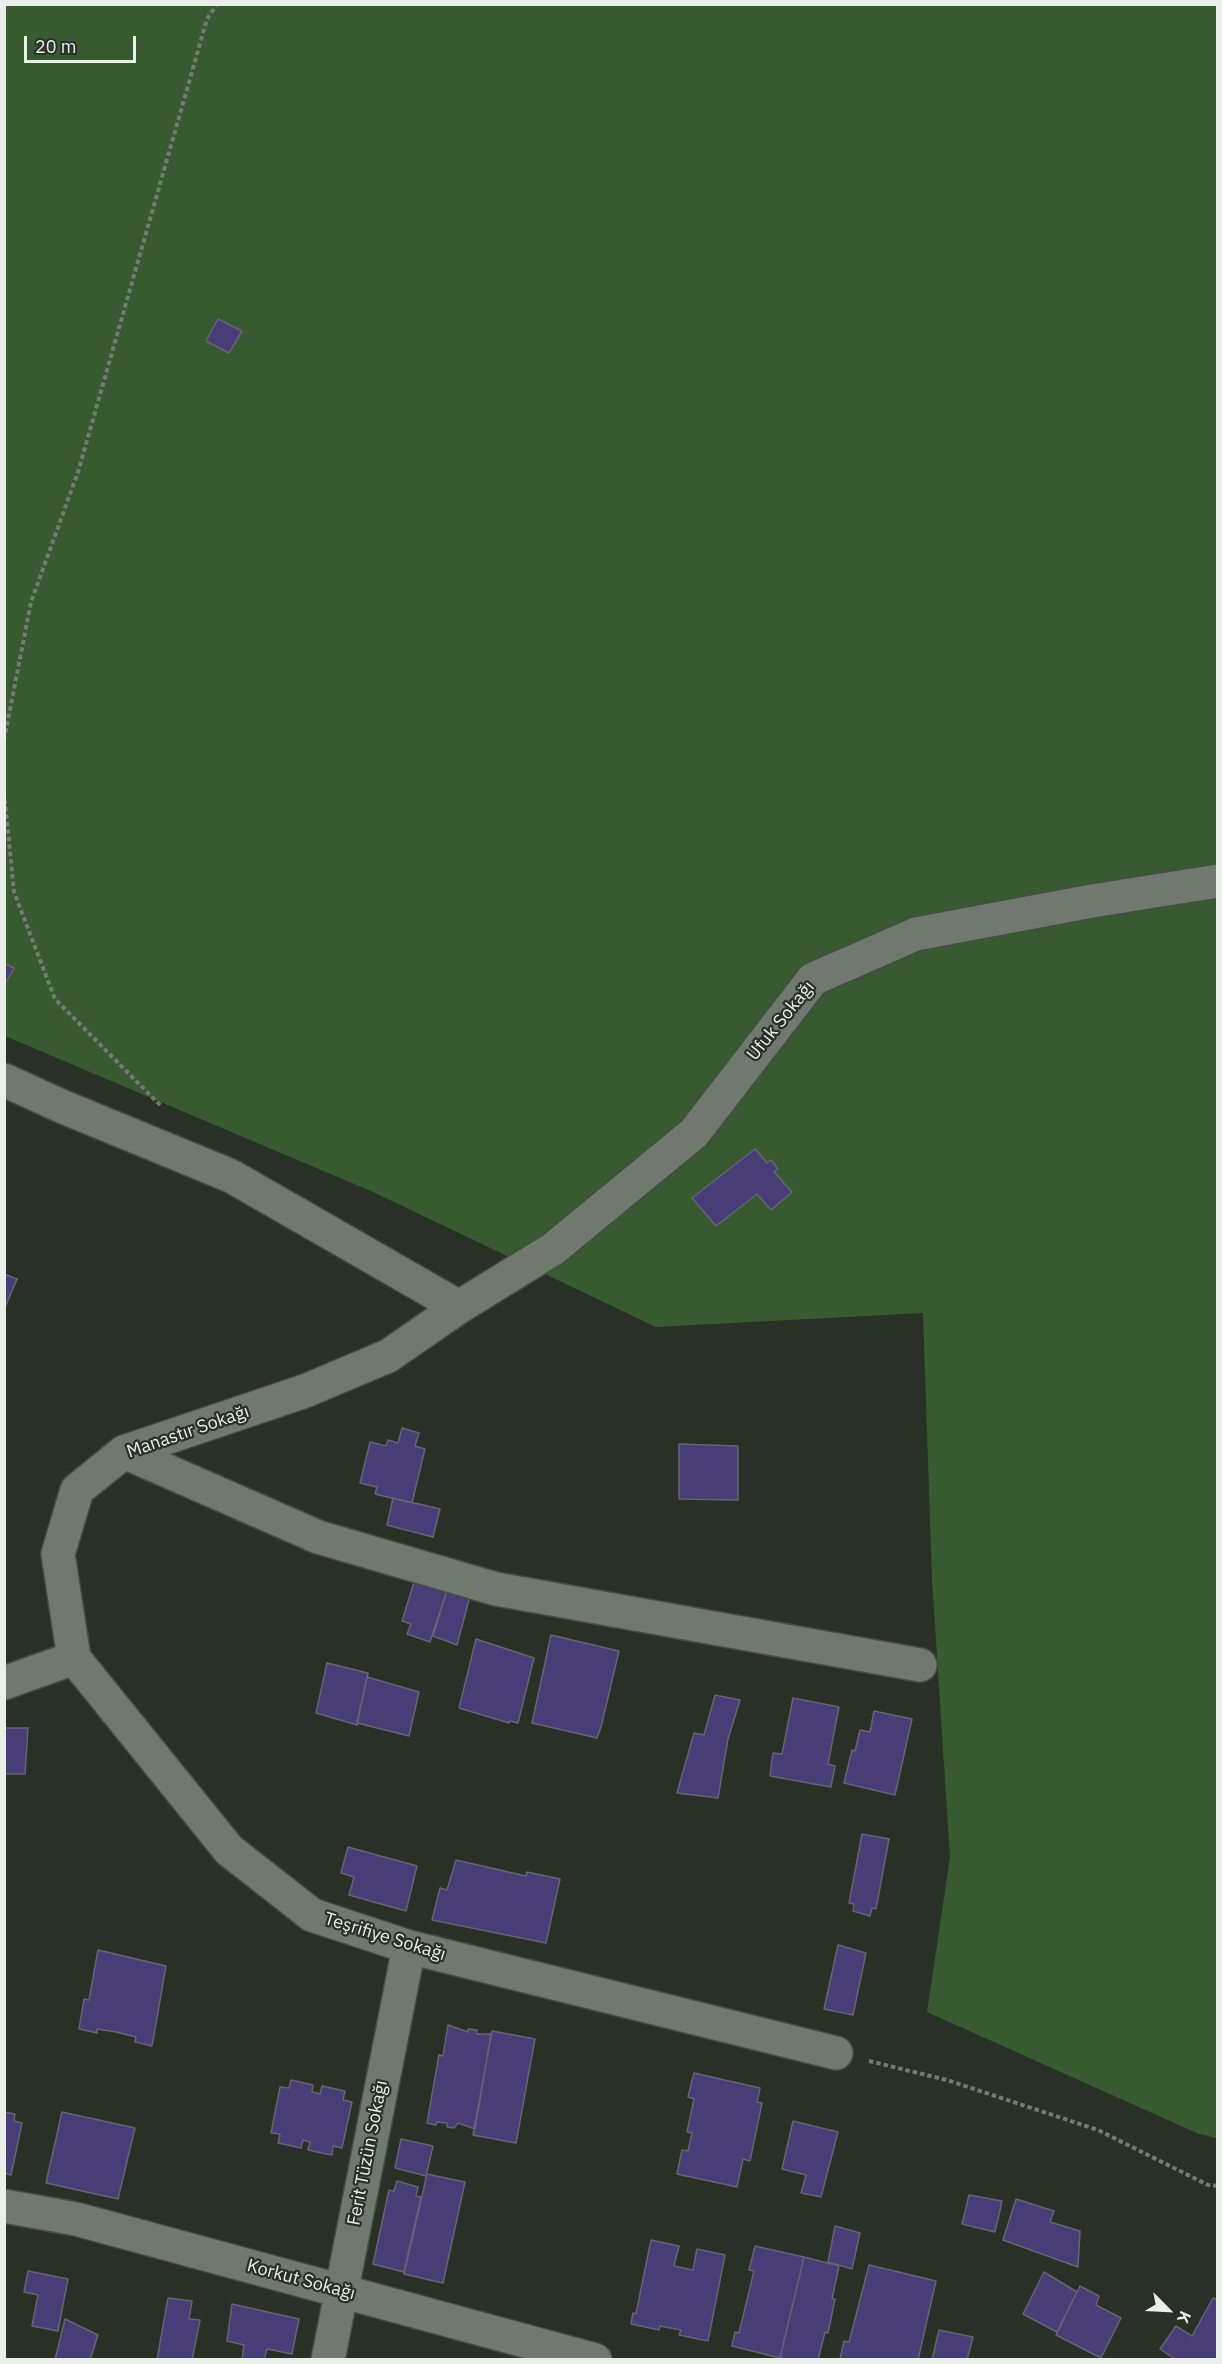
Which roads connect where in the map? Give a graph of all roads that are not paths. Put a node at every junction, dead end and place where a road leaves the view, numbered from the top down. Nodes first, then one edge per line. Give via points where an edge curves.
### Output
1 (1218, 881) edge
2 (4, 1080) edge
3 (459, 1307) junction
4 (124, 1452) junction
5 (74, 1658) junction
6 (920, 1665) dead end
7 (4, 1683) edge
8 (409, 1947) junction
9 (836, 2053) road end
10 (4, 2206) edge
11 (342, 2290) junction
12 (328, 2360) edge
13 (595, 2360) edge

1 - 3 street, Ufuk Sokağı via 916,934 813,978 694,1133 552,1249
2 - 3 street via 231,1176
3 - 4 street, Manastır Sokağı via 388,1356 305,1391
4 - 5 street, Manastır Sokağı via 77,1490 58,1554
4 - 6 street via 318,1537 496,1589
5 - 7 street
5 - 8 street, Teşrifiye Sokağı via 229,1850 312,1915
8 - 9 street, Teşrifiye Sokağı
8 - 11 street, Ferit Tüzün Sokağı
10 - 11 street, Korkut Sokağı via 76,2219
11 - 12 street, Ferit Tüzün Sokağı
11 - 13 street, Korkut Sokağı

